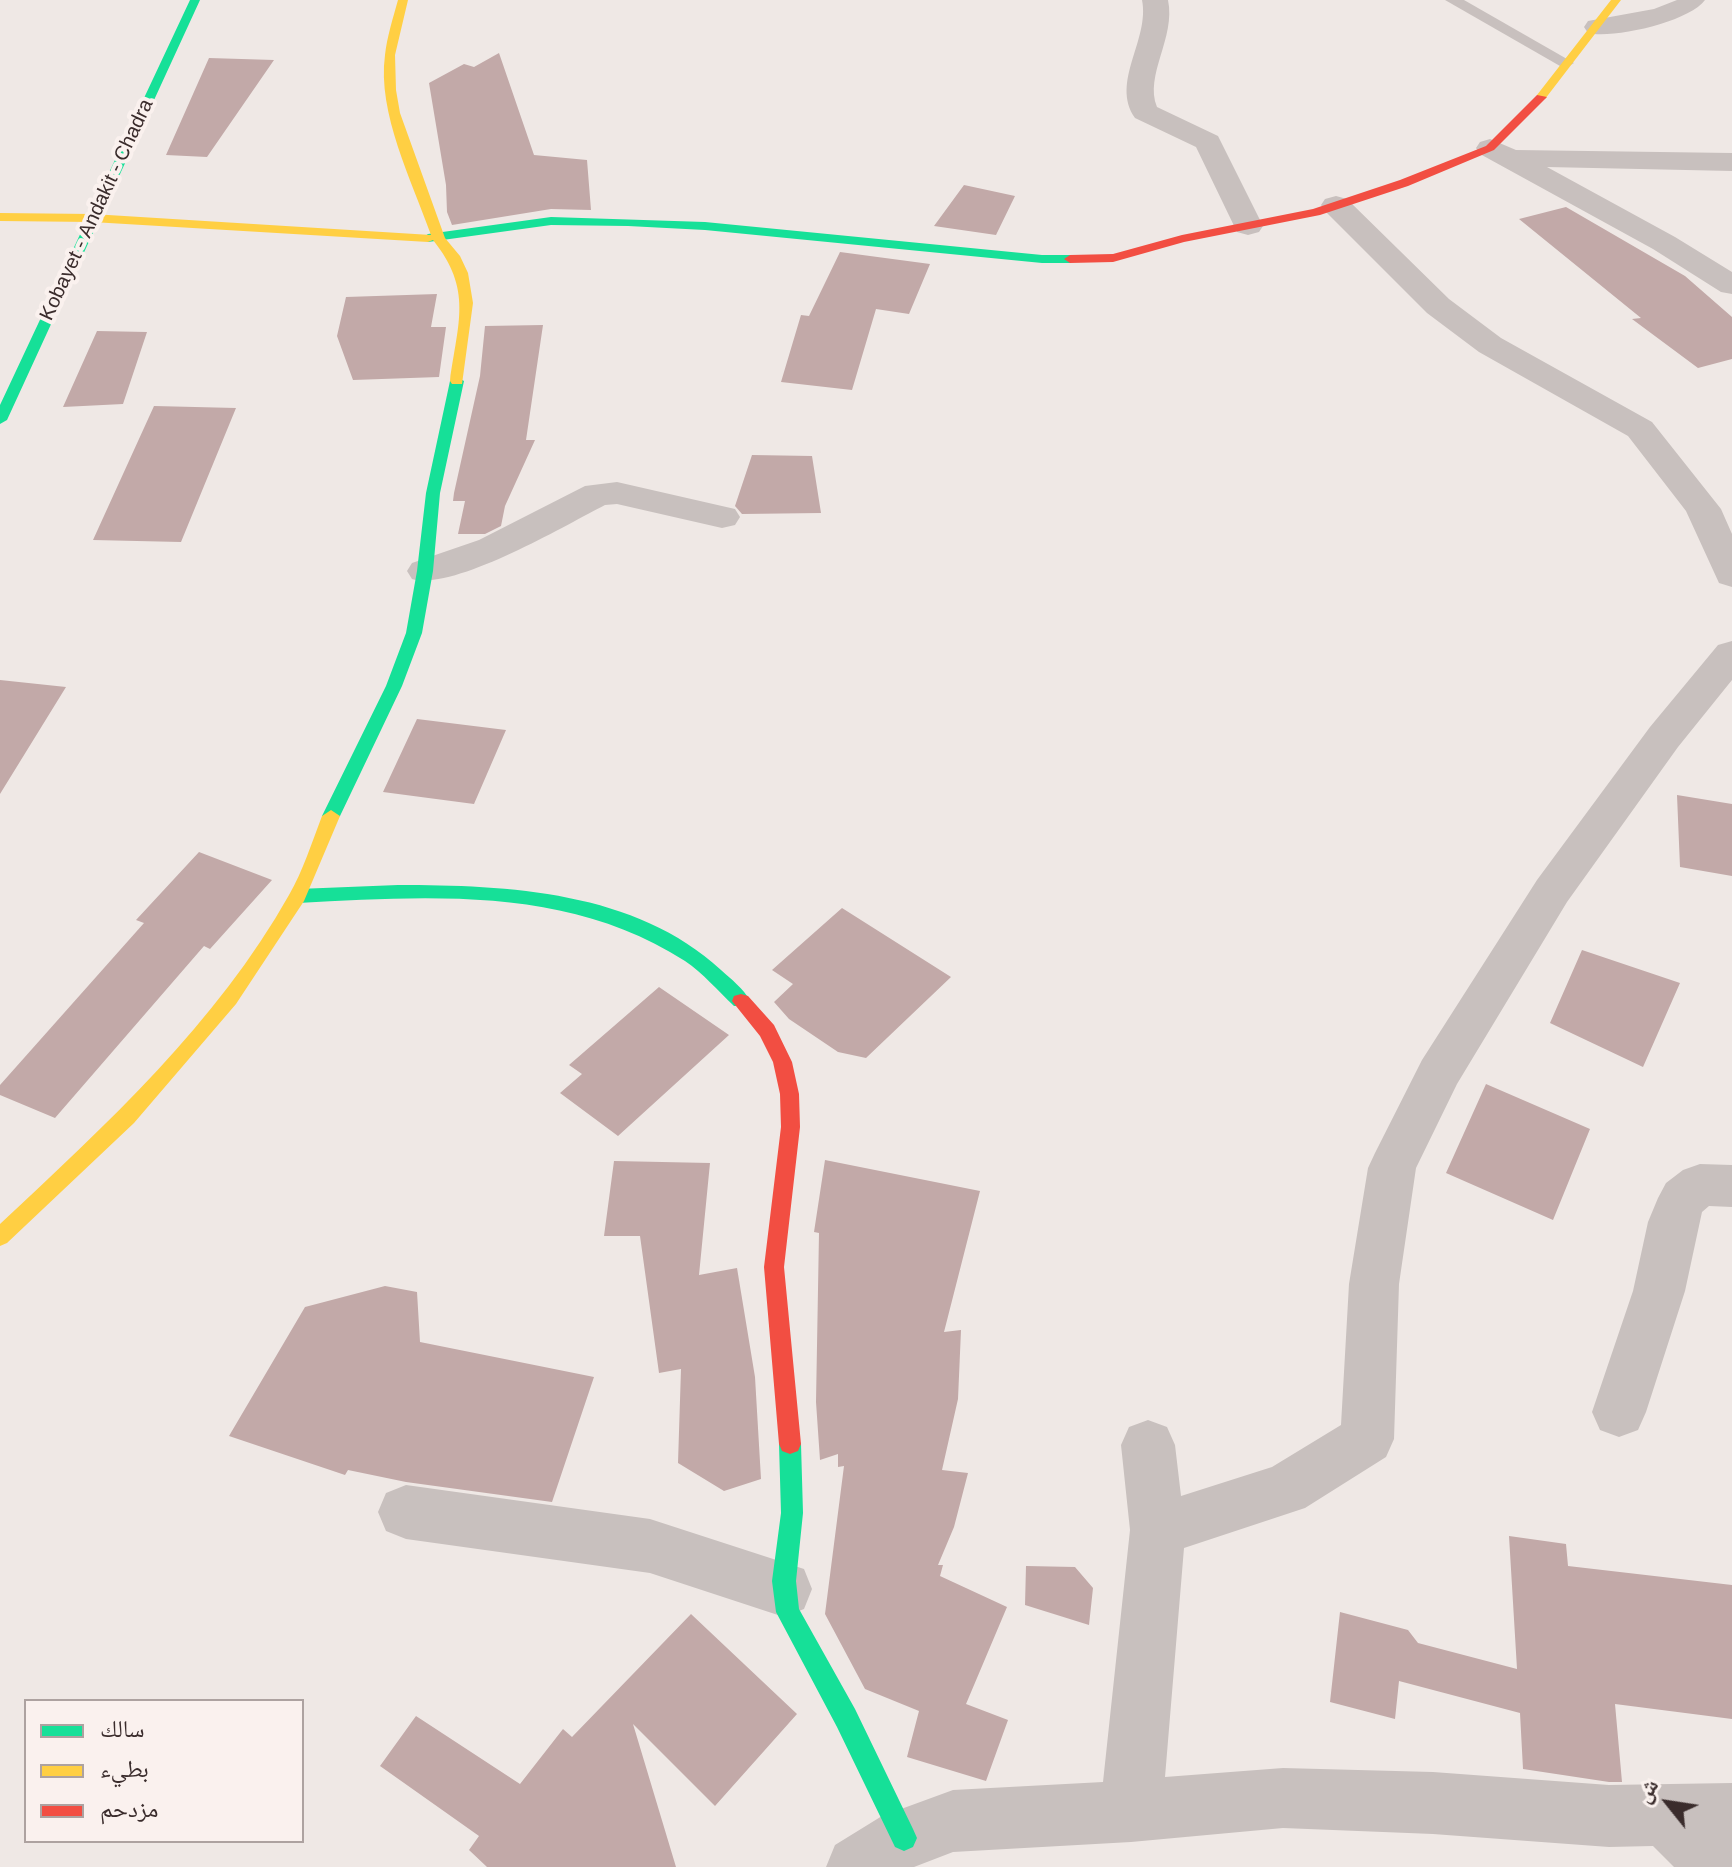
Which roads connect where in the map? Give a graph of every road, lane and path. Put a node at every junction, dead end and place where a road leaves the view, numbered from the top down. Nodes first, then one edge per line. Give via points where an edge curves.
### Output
1 (195, 0) edge
2 (403, 0) edge
3 (1155, 0) edge
4 (1453, 0) edge
5 (1616, 0) edge
6 (1692, 0) edge
7 (1597, 27) junction
8 (1566, 63) junction
9 (1500, 154) junction
10 (1732, 162) edge
11 (1336, 205) junction
12 (0, 217) edge
13 (92, 218) junction
14 (1248, 226) junction
15 (439, 239) junction
16 (1727, 275) edge
17 (0, 420) edge
18 (722, 517) dead end
19 (425, 571) junction
20 (1732, 575) edge
21 (1732, 654) edge
22 (298, 896) junction
23 (1732, 1186) edge
24 (0, 1237) edge
25 (1619, 1412) dead end
26 (1148, 1445) dead end
27 (406, 1512) dead end
28 (1158, 1530) junction
29 (784, 1589) junction
30 (1131, 1811) junction
31 (1732, 1814) edge
32 (1667, 1816) junction
33 (880, 1853) edge
34 (1718, 1867) edge

1 - 13 street, Kobayet - Andakit - Chadra
2 - 15 street via 390,55 390,90
3 - 14 street via 1152,51 1139,95 1145,112 1208,142
4 - 8 lane
5 - 7 street
6 - 7 street via 1667,13
7 - 8 street
8 - 9 street
9 - 10 street
9 - 11 street
9 - 16 street
11 - 14 street
11 - 20 street via 1438,306 1490,345 1640,429 1703,509
12 - 13 street
13 - 15 street
13 - 17 street, Kobayet - Andakit - Chadra
14 - 15 street via 1098,259 1042,259 628,222 551,221
15 - 19 street via 462,273 467,303 462,358 433,493
18 - 19 street via 617,493 598,494 492,548
19 - 22 street via 414,633 394,686
21 - 28 street via 1552,891 1439,1073 1392,1168 1374,1284 1367,1439 1286,1489
22 - 24 street via 229,999 127,1117
22 - 29 street via 491,891 594,911 633,924 692,956 757,1013 775,1037 792,1107 774,1265 793,1517
23 - 25 street via 1700,1185 1683,1198
26 - 28 street
27 - 29 street via 650,1546
28 - 30 street
29 - 33 street via 790,1620 826,1680
30 - 32 street via 1283,1798
30 - 33 street via 953,1821
31 - 32 street
32 - 34 street

